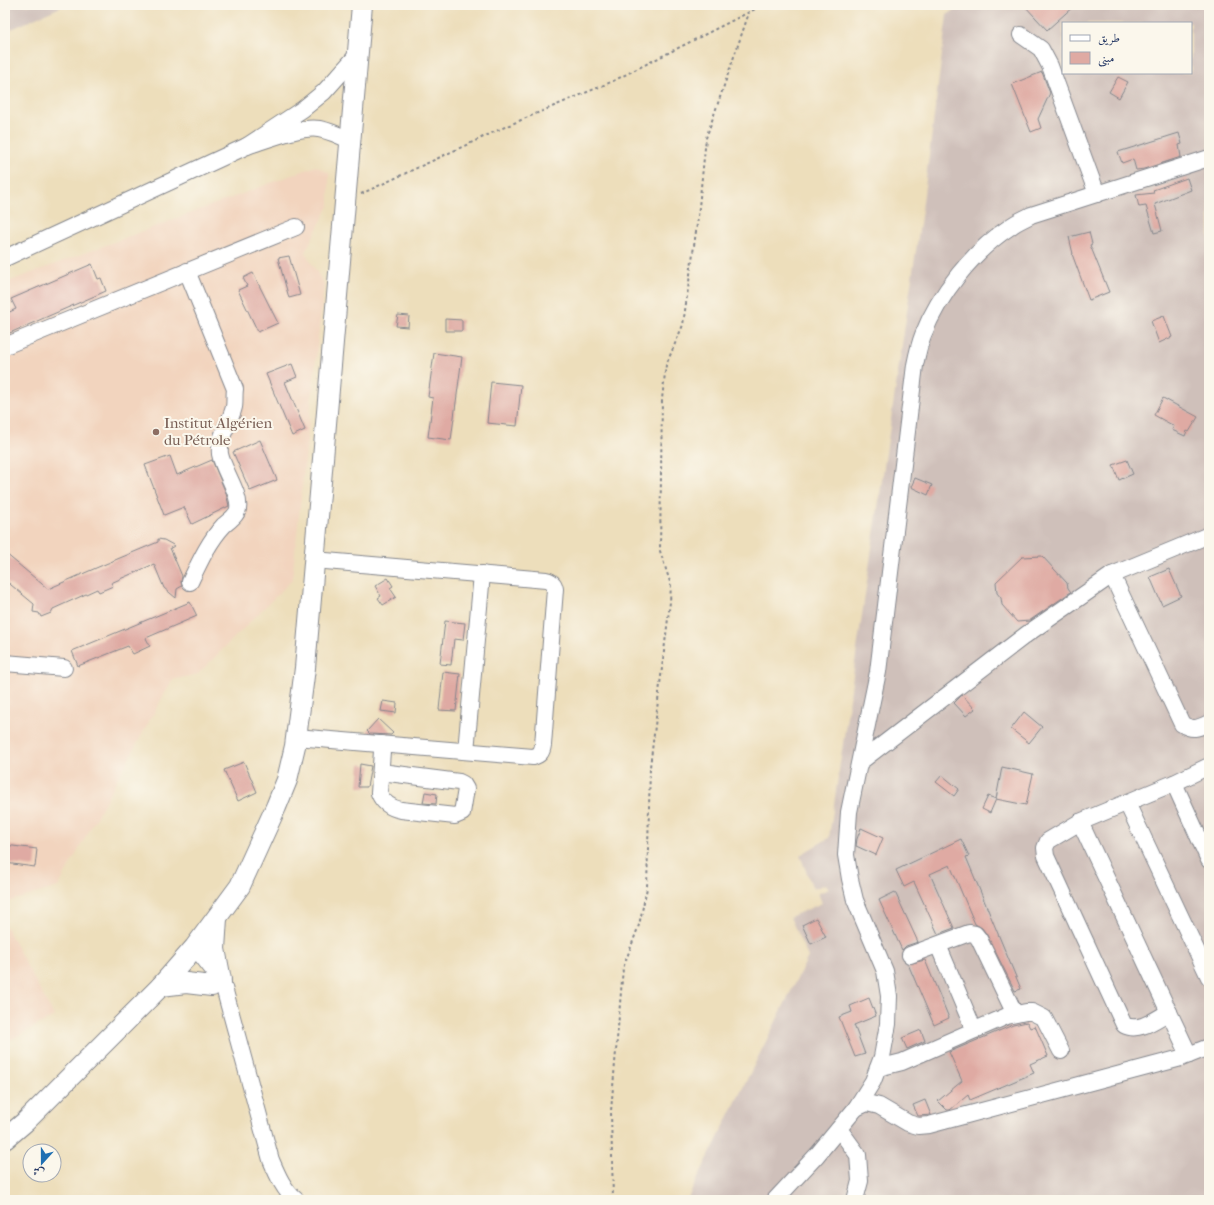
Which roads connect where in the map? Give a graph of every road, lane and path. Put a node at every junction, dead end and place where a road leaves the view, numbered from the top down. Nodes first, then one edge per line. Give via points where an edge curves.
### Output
1 (362, 5) edge
2 (763, 5) edge
3 (749, 13) junction
4 (1021, 35) dead end
5 (358, 54) junction
6 (351, 141) junction
7 (247, 146) junction
8 (1209, 158) edge
9 (1097, 194) junction
10 (346, 201) junction
11 (296, 227) dead end
12 (5, 258) edge
13 (187, 271) junction
14 (5, 346) edge
15 (1209, 535) edge
16 (314, 560) junction
17 (482, 574) junction
18 (1112, 575) junction
19 (190, 582) dead end
20 (5, 662) edge
21 (64, 668) dead end
22 (1209, 723) edge
23 (296, 737) junction
24 (382, 744) junction
25 (466, 751) junction
26 (860, 762) junction
27 (1209, 766) edge
28 (380, 772) junction
29 (1174, 783) junction
30 (1127, 803) junction
31 (1080, 822) junction
32 (1209, 860) edge
33 (217, 918) junction
34 (938, 945) junction
35 (192, 951) junction
36 (910, 955) dead end
37 (1209, 977) edge
38 (161, 986) junction
39 (219, 986) junction
40 (1169, 1012) junction
41 (1015, 1014) junction
42 (974, 1030) junction
43 (1209, 1047) edge
44 (1061, 1051) dead end
45 (1189, 1055) junction
46 (878, 1068) junction
47 (856, 1108) junction
48 (839, 1129) junction
49 (5, 1139) edge
50 (296, 1200) edge
51 (613, 1200) edge
52 (775, 1200) edge
53 (855, 1200) edge

1 - 5 main road
2 - 3 path
3 - 10 path via 611,82 507,126
3 - 51 path via 706,138 683,325 666,365 662,400 660,551 671,584 670,602 650,767 647,888 639,925 622,968 611,1111
4 - 9 street via 1041,49 1050,66
5 - 6 main road
5 - 7 street via 324,92
6 - 7 street via 334,133 310,129
6 - 10 main road
7 - 12 street
8 - 9 street
9 - 26 street via 1031,215 993,240 969,262 948,289 922,336 915,365 878,672
10 - 16 main road
11 - 13 street
13 - 14 street
13 - 19 street via 234,389 234,407 221,437 220,452 238,500 237,512 219,531
15 - 18 street
16 - 17 street
16 - 23 main road
17 - 25 street
17 - 25 street via 546,580 554,584 543,746 538,756 533,757
18 - 22 street via 1182,724 1189,728 1198,728
18 - 26 street via 1027,634
20 - 21 street
23 - 24 street
23 - 33 main road via 287,780 276,808 240,886
24 - 25 street
24 - 28 street
26 - 46 street via 849,812 846,855 855,900 885,971 889,996 888,1024
27 - 29 street
28 - 28 street via 459,782 466,788 462,813 455,816 395,809 387,804 379,793
29 - 30 street
29 - 32 street
30 - 31 street
30 - 37 street
31 - 40 street
31 - 40 street via 1048,841 1045,848 1046,856 1124,1025 1139,1028
33 - 35 main road
33 - 39 main road via 215,949
34 - 36 street
34 - 41 street via 969,933 975,934
34 - 42 street
35 - 38 main road
35 - 39 street
38 - 39 main road via 186,983
38 - 49 main road
39 - 50 street via 271,1160 281,1180
40 - 45 street
41 - 42 street
41 - 44 street via 1032,1012 1044,1018
42 - 46 street via 902,1062
43 - 45 street
45 - 47 street via 929,1125 918,1126 908,1123 879,1106 867,1103
46 - 47 street
47 - 48 street
48 - 52 street
48 - 53 street via 858,1155 860,1181

